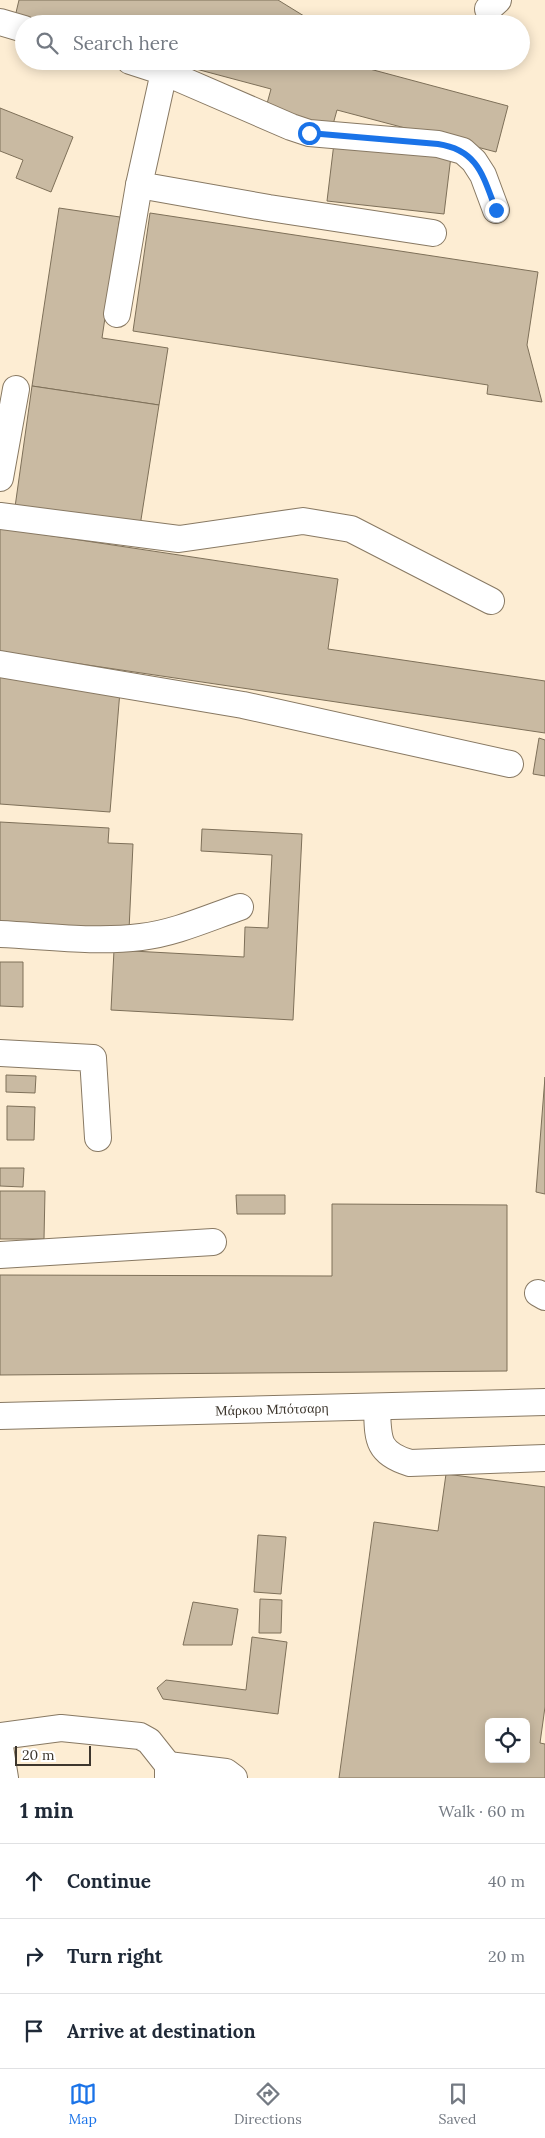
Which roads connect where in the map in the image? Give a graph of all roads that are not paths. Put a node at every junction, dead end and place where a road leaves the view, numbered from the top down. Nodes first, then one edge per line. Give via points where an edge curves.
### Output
1 (0, 22) edge
2 (15, 27) edge
3 (158, 70) edge
4 (164, 72) junction
5 (139, 184) junction
6 (496, 210) dead end
7 (433, 232) dead end
8 (116, 314) dead end
9 (16, 388) dead end
10 (0, 478) edge
11 (0, 516) edge
12 (491, 601) dead end
13 (0, 664) edge
14 (510, 764) dead end
15 (240, 907) dead end
16 (0, 934) edge
17 (0, 1053) edge
18 (98, 1138) dead end
19 (213, 1242) dead end
20 (0, 1255) edge
21 (545, 1402) edge
22 (377, 1407) junction
23 (0, 1416) edge
24 (545, 1458) edge
25 (0, 1736) edge
26 (0, 1747) edge
27 (168, 1772) edge
28 (5, 1778) edge
29 (234, 1778) edge

1 - 2 street
3 - 4 street
4 - 5 street
4 - 6 street via 309,133 451,146 474,161
5 - 7 street via 269,208
5 - 8 street
9 - 10 street
11 - 12 street via 179,539 303,521 327,524 351,529
13 - 14 street via 244,705
15 - 16 street via 143,937 119,939
17 - 18 street via 93,1058
19 - 20 street
21 - 22 street, Μάρκου Μπότσαρη
22 - 23 street, Μάρκου Μπότσαρη
22 - 24 street via 378,1434 383,1447 394,1458 410,1463
25 - 27 street via 61,1728 127,1733 149,1741
26 - 28 street
27 - 29 street via 226,1772

